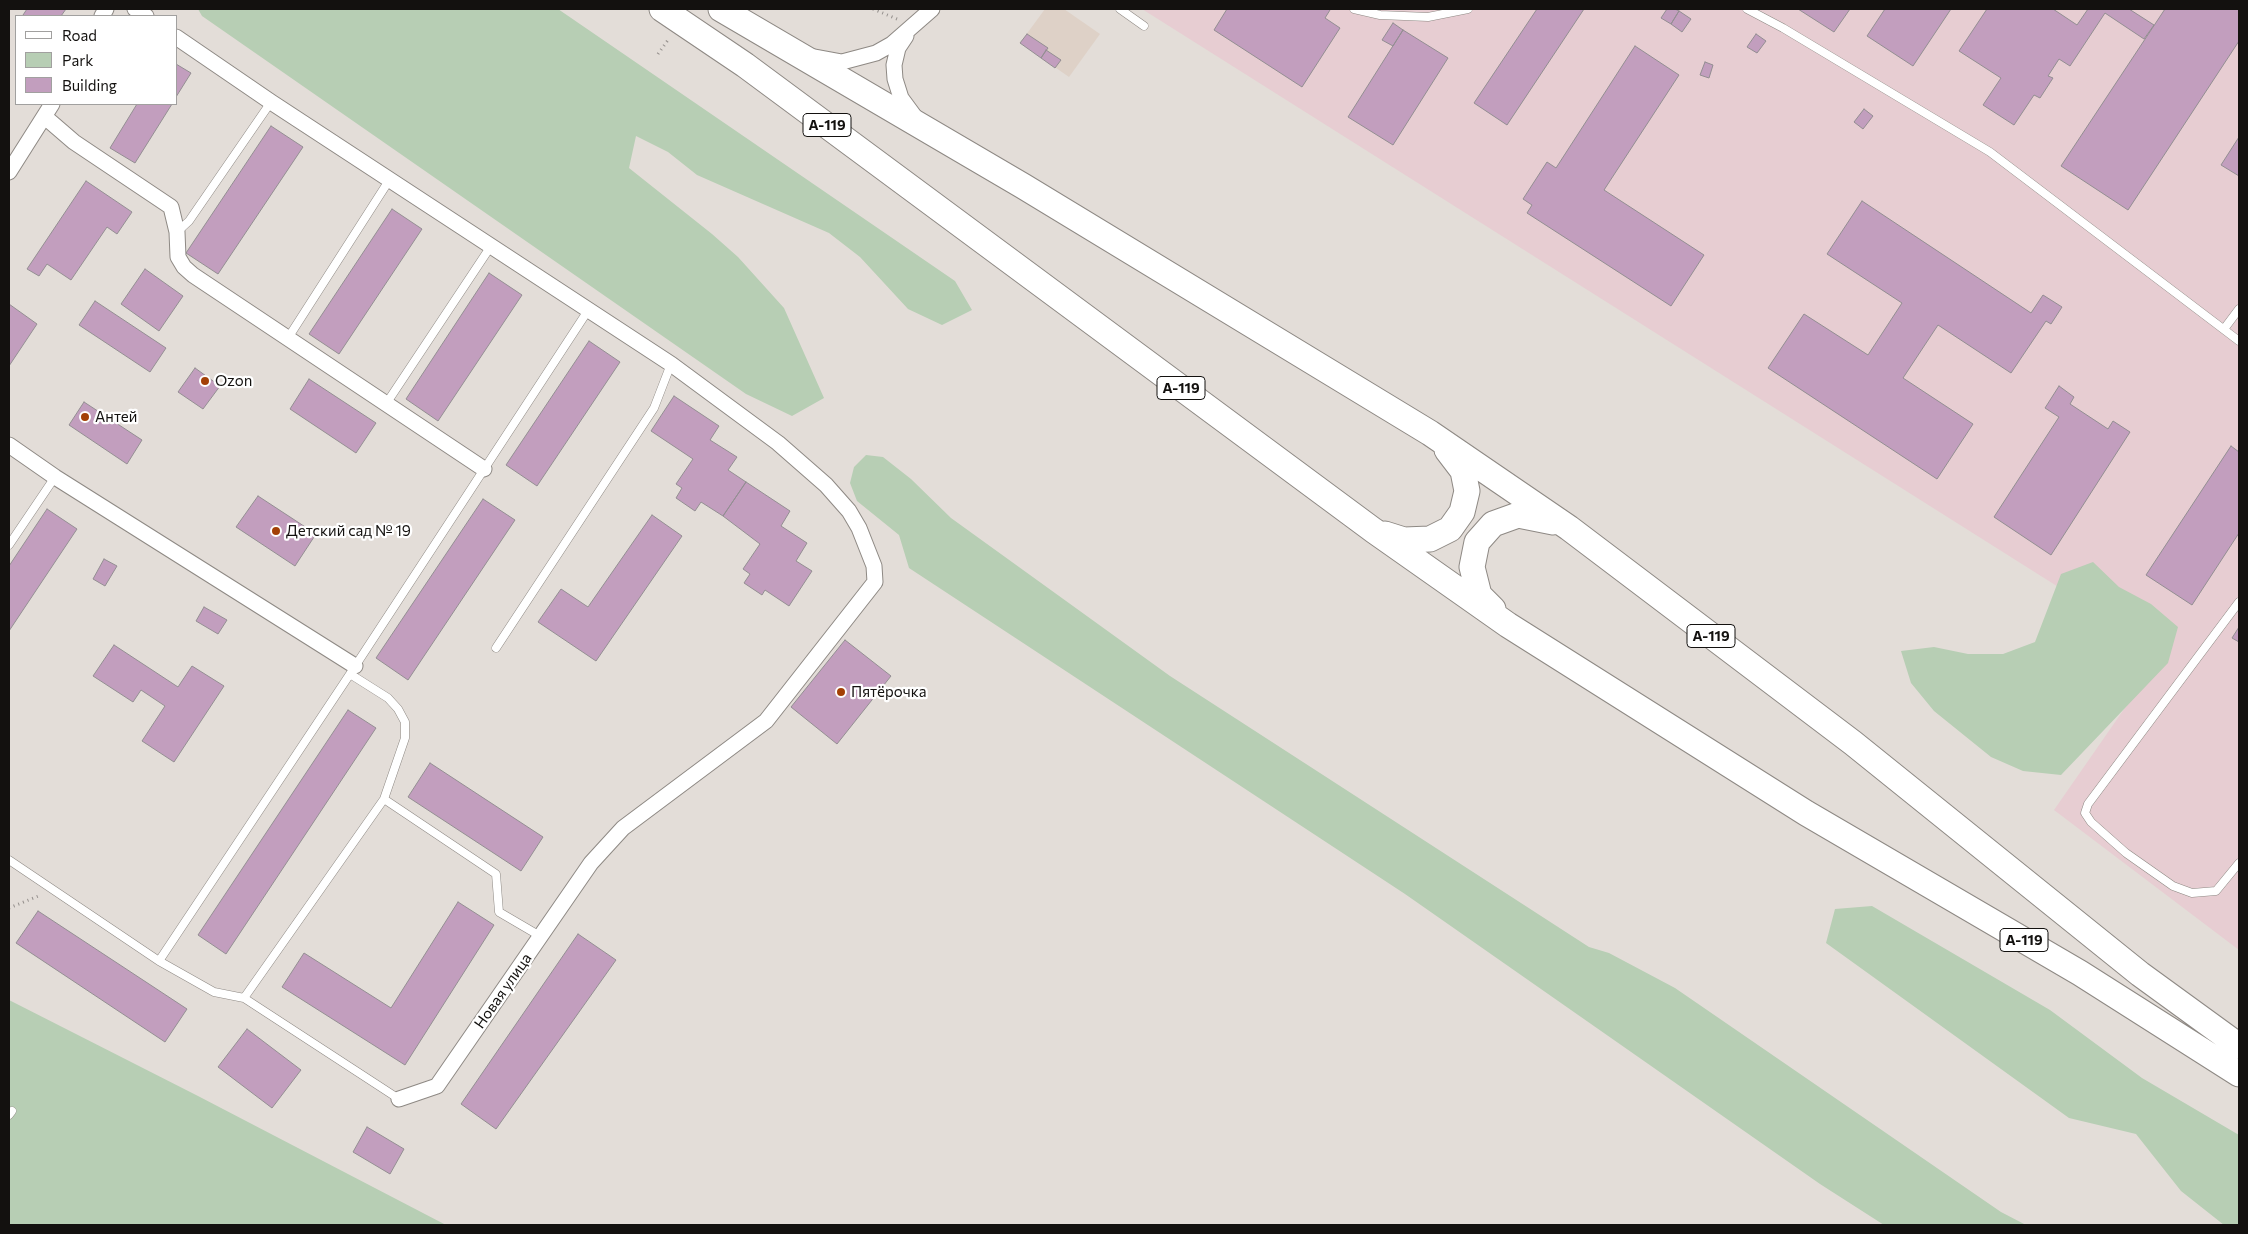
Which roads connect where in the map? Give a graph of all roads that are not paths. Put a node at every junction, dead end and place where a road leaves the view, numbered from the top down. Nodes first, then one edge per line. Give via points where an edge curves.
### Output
1 (662, 9) edge
2 (721, 9) edge
3 (932, 9) edge
4 (1120, 9) edge
5 (1354, 9) edge
6 (1468, 9) edge
7 (1747, 9) edge
8 (1144, 26) dead end
9 (911, 28) junction
10 (178, 38) edge
11 (787, 49) junction
12 (271, 102) junction
13 (51, 105) edge
14 (45, 117) junction
15 (927, 129) junction
16 (9, 172) edge
17 (390, 179) junction
18 (177, 232) junction
19 (491, 246) junction
20 (588, 309) junction
21 (2239, 309) edge
22 (2224, 330) junction
23 (288, 338) junction
24 (2239, 341) edge
25 (671, 364) junction
26 (386, 404) junction
27 (1430, 433) junction
28 (9, 445) edge
29 (484, 470) junction
30 (55, 477) junction
31 (1569, 528) junction
32 (1373, 530) junction
33 (9, 546) edge
34 (2239, 602) edge
35 (1508, 625) junction
36 (496, 648) dead end
37 (353, 670) junction
38 (384, 799) junction
39 (9, 860) edge
40 (2239, 863) edge
41 (540, 936) junction
42 (159, 961) junction
43 (244, 998) junction
44 (2239, 1046) edge
45 (2239, 1074) edge
46 (399, 1099) joint

1 - 32 highway, А-119 via 745,64
2 - 11 highway, А-119
3 - 9 street
4 - 8 lane
5 - 6 lane via 1380,15 1428,17
7 - 22 lane via 1990,152
9 - 11 street via 876,53 842,62
9 - 15 street via 898,48 895,79 901,98
10 - 12 street
11 - 15 highway, А-119
12 - 17 street
12 - 18 lane via 189,221
13 - 14 street
14 - 16 street
14 - 18 street via 74,142 166,202 174,213
15 - 27 highway, А-119
17 - 19 street
17 - 23 lane
18 - 23 street via 178,257 184,267
19 - 20 street
19 - 26 lane
20 - 25 street
20 - 29 lane
21 - 22 lane
22 - 24 lane
23 - 26 street
25 - 36 lane via 654,408
25 - 41 street, Новая улица via 778,442 826,485 859,528 874,566 875,582 766,721 623,828 591,863
26 - 29 street
27 - 31 highway, А-119
27 - 32 highway via 1451,453 1463,471 1467,491 1462,512 1450,529 1430,539 1404,540
28 - 30 street
29 - 37 lane
30 - 33 lane
30 - 37 street
31 - 35 highway via 1518,515 1493,524 1477,542 1472,567 1479,594
31 - 44 highway, А-119 via 1853,743 2140,974
32 - 35 highway, А-119
34 - 40 lane via 2085,812 2091,822 2126,853 2173,886 2192,894 2216,891
35 - 45 highway, А-119 via 1806,813 2080,973
37 - 38 lane via 388,698 405,722 405,738
37 - 42 lane
38 - 41 lane via 496,874 499,912
38 - 43 lane
39 - 42 lane
41 - 46 street, Новая улица via 437,1086
42 - 43 lane via 214,992
43 - 46 lane

